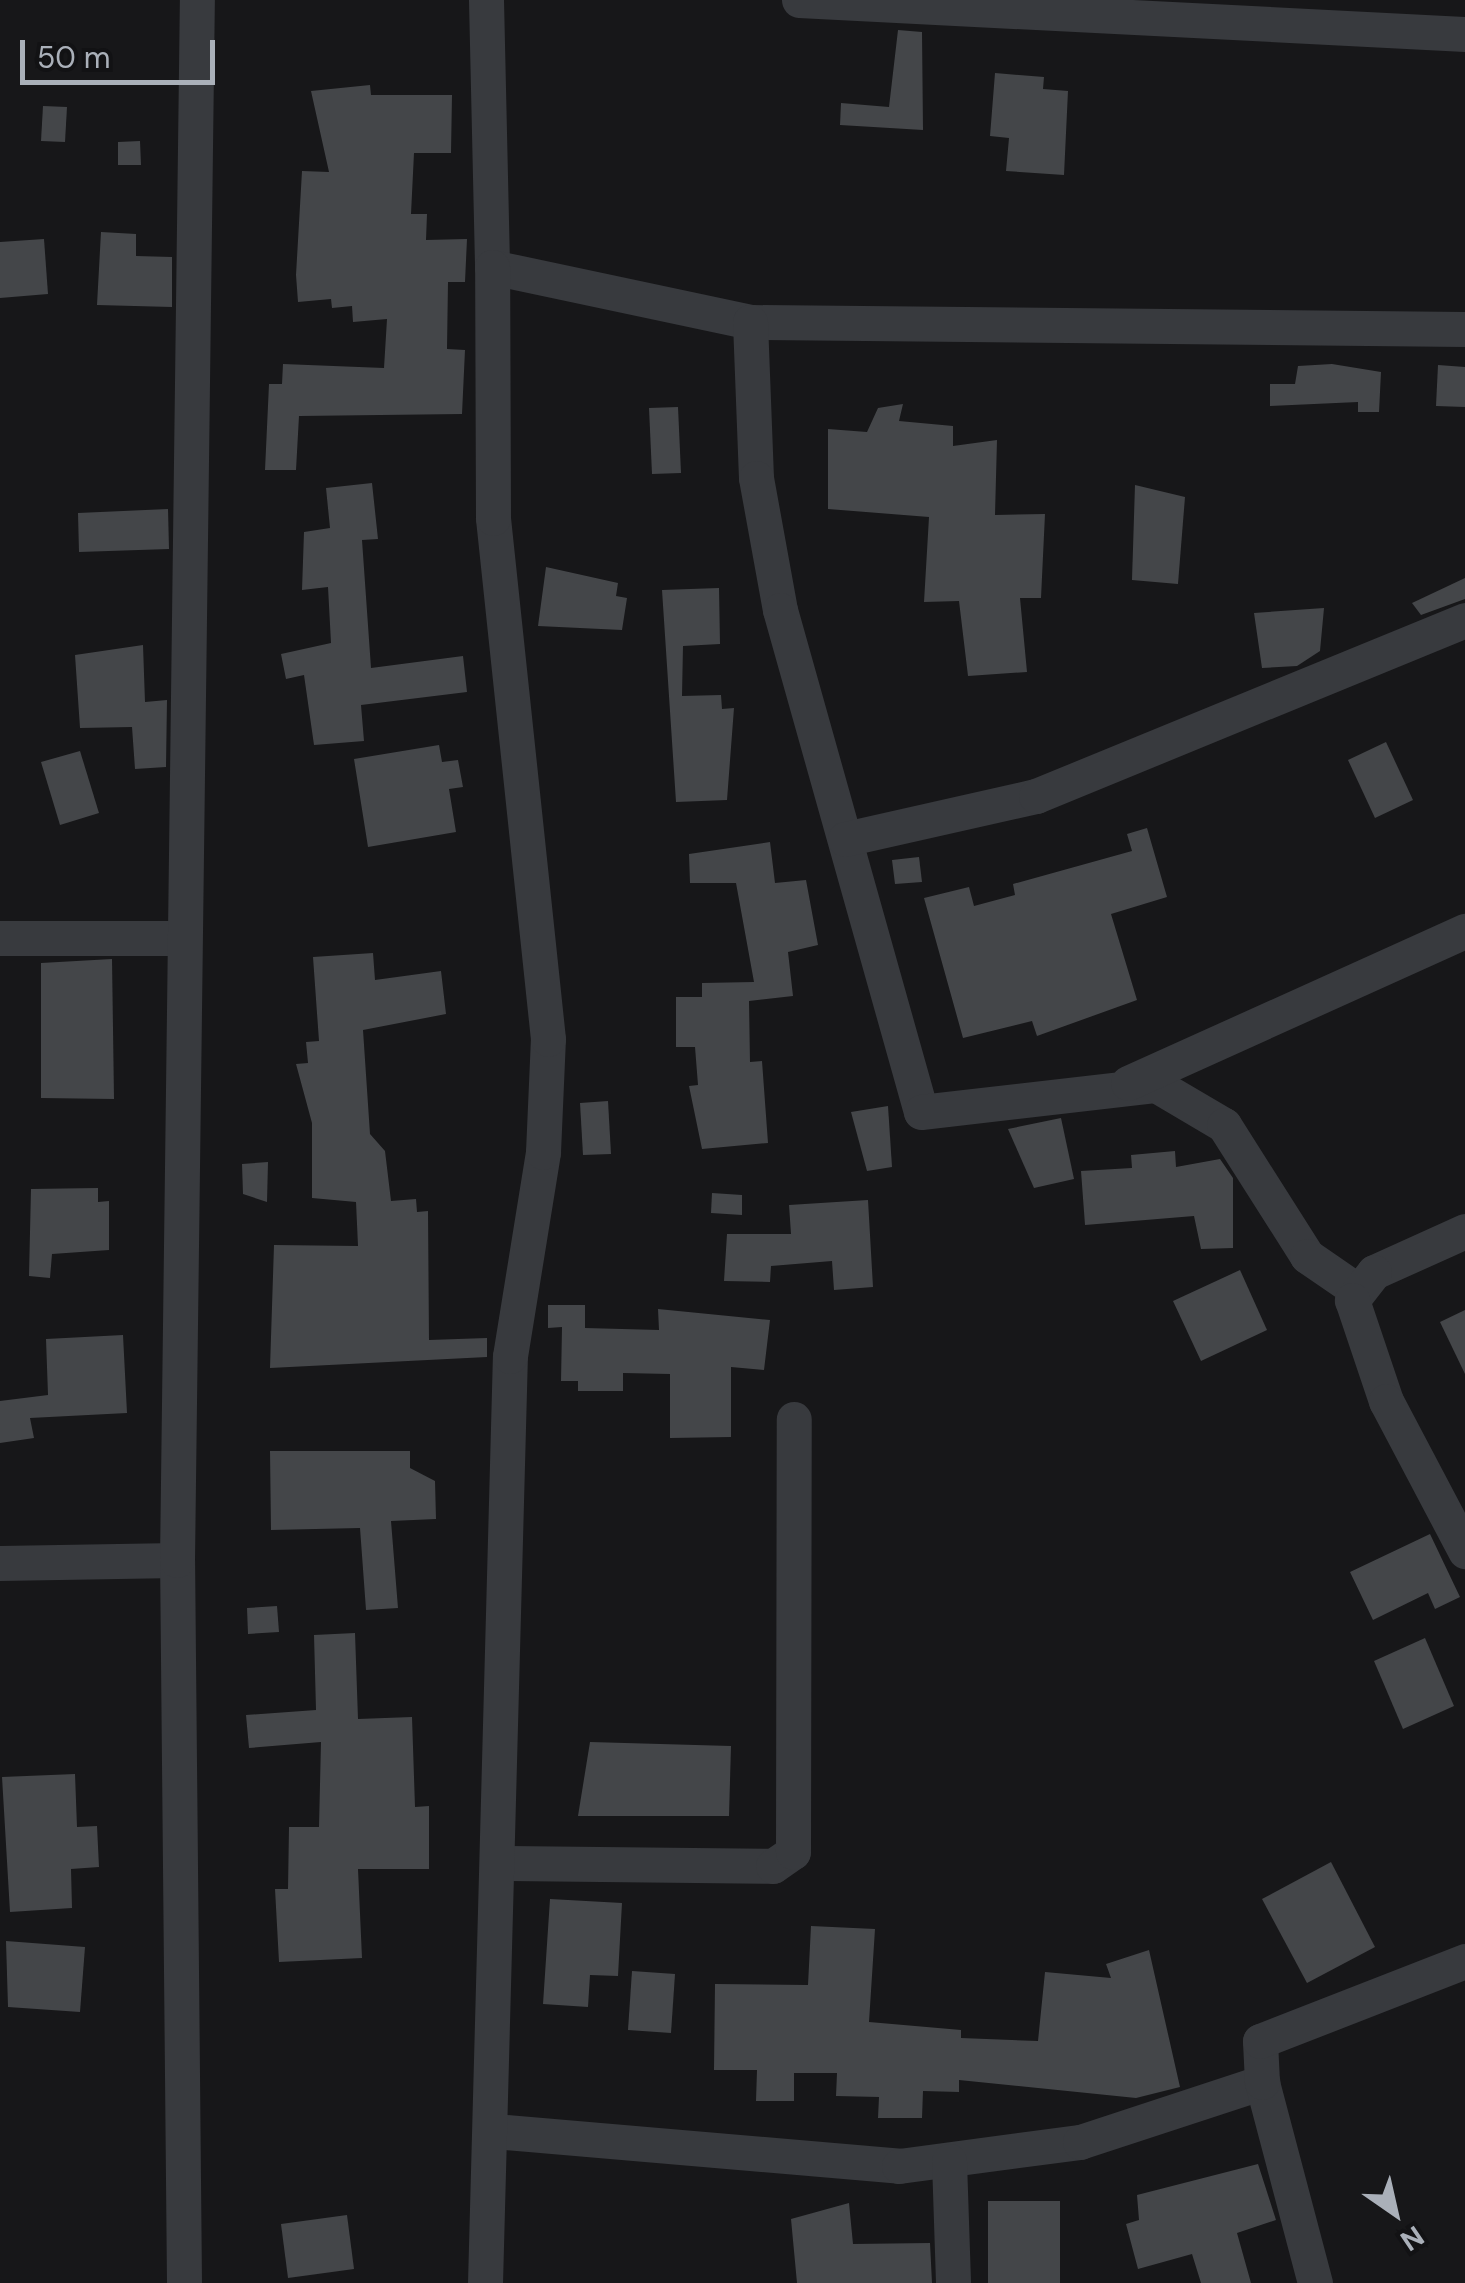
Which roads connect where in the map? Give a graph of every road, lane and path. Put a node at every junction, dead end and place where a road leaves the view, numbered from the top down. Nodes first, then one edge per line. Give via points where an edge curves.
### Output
1 (197, 0) edge
2 (486, 0) edge
3 (799, 0) edge
4 (1465, 34) edge
5 (492, 267) junction
6 (750, 322) junction
7 (1465, 329) edge
8 (1465, 620) edge
9 (845, 839) junction
10 (1465, 931) edge
11 (0, 938) edge
12 (184, 938) junction
13 (1127, 1084) junction
14 (1465, 1231) edge
15 (1355, 1289) junction
16 (794, 1419) dead end
17 (1465, 1551) edge
18 (177, 1560) junction
19 (0, 1563) edge
20 (500, 1863) junction
21 (1465, 1960) edge
22 (1262, 2082) junction
23 (494, 2131) junction
24 (948, 2161) junction
25 (184, 2283) edge
26 (485, 2283) edge
27 (953, 2283) edge
28 (1315, 2283) edge

1 - 12 street
2 - 5 street
3 - 4 street
5 - 6 street
5 - 20 street via 493,518 548,1040 543,1152 510,1356
6 - 7 street
6 - 9 street via 756,478 780,610
8 - 9 street via 1036,796
9 - 13 street via 920,1112
10 - 13 street
11 - 12 street
12 - 18 street
13 - 15 street via 1156,1085 1224,1125 1307,1256
14 - 15 street
15 - 17 street via 1354,1314 1386,1401
16 - 20 street via 792,1852 773,1866
18 - 19 street
18 - 25 street
20 - 23 street
21 - 22 street via 1260,2041
22 - 24 street via 1080,2142
22 - 28 street
23 - 24 street via 848,2164
23 - 26 street
24 - 27 street

